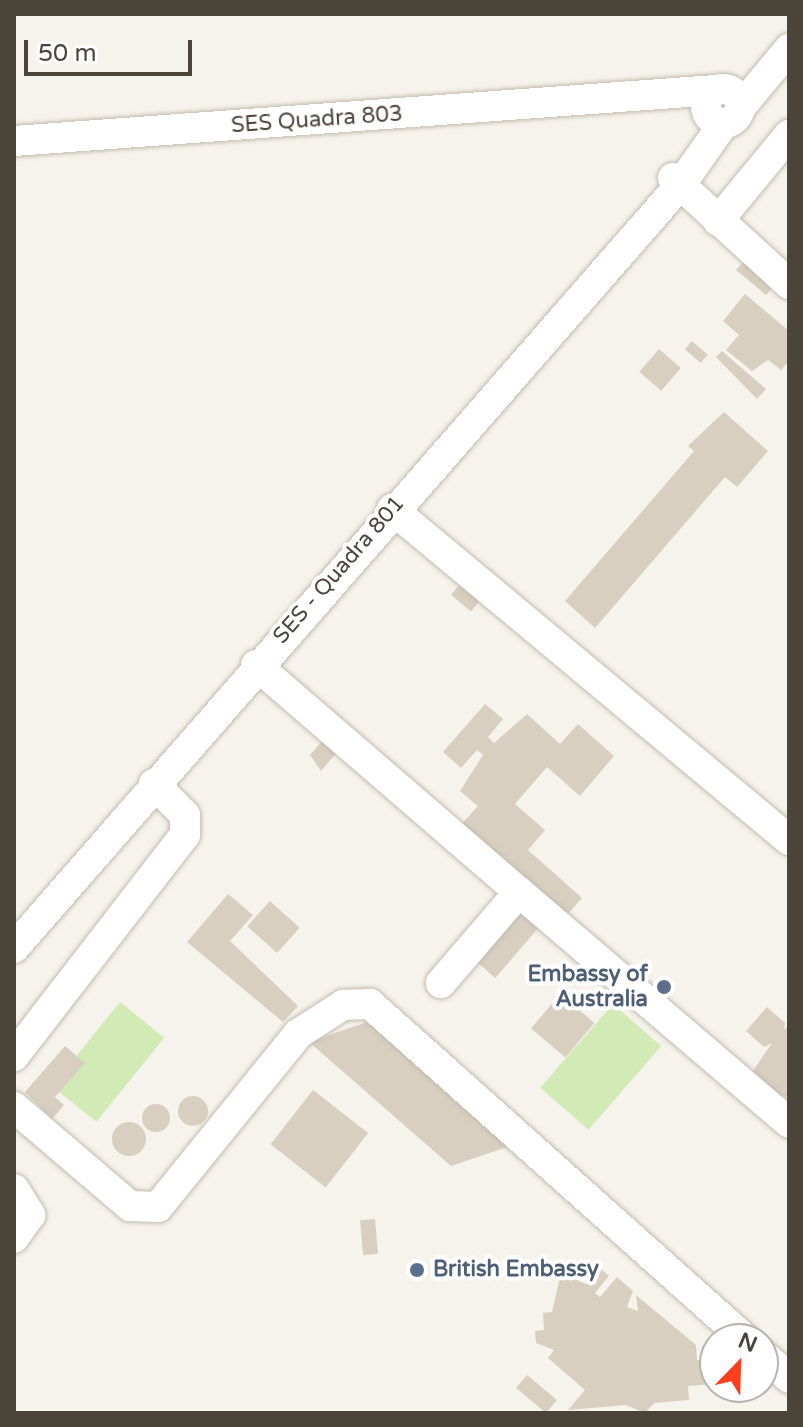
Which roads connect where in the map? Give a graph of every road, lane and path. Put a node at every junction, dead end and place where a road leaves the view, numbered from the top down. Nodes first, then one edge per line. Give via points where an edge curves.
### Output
1 (789, 48) edge
2 (720, 106) junction
3 (789, 135) edge
4 (14, 141) edge
5 (674, 185) junction
6 (718, 221) junction
7 (789, 284) edge
8 (392, 509) junction
9 (256, 665) junction
10 (154, 784) junction
11 (789, 840) edge
12 (519, 892) junction
13 (14, 948) edge
14 (441, 983) dead end
15 (14, 1056) edge
16 (14, 1107) edge
17 (789, 1123) edge
18 (14, 1189) edge
19 (14, 1238) edge
20 (727, 1323) edge

1 - 2 street, SES - Quadra 801
2 - 4 street, SES Quadra 803 via 621,99
2 - 5 street, SES - Quadra 801
3 - 6 street
5 - 6 street
5 - 8 street, SES - Quadra 801
6 - 7 street
8 - 9 street, SES - Quadra 801
8 - 11 street
9 - 10 street, SES - Quadra 801
9 - 12 street
10 - 13 street, SES - Quadra 801
10 - 15 street via 185,815 185,835
12 - 14 street
12 - 17 street
16 - 20 street via 130,1206 158,1207 298,1034 343,1005 370,1004
18 - 19 street via 30,1215

